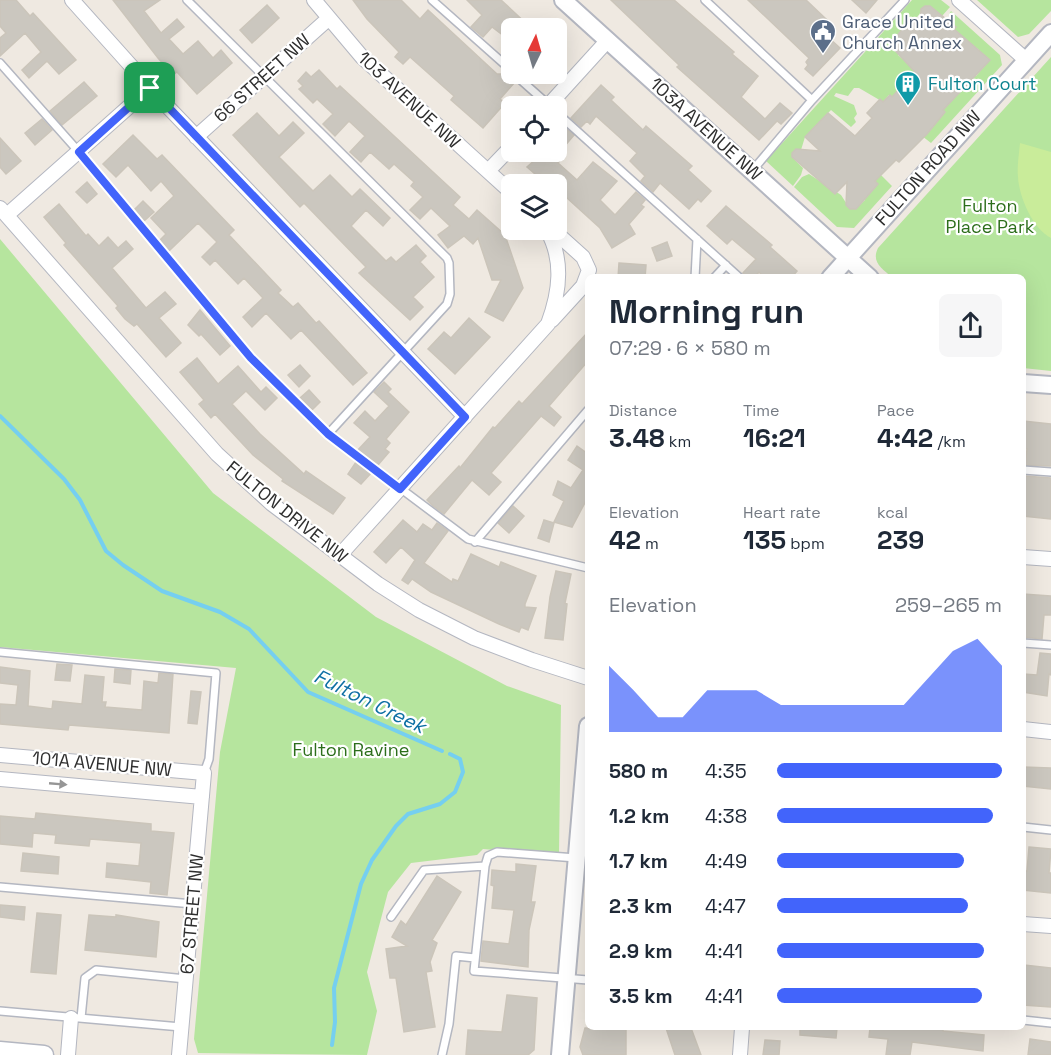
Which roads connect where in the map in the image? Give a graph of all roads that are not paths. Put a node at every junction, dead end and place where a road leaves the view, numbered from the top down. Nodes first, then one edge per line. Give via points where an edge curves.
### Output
1 (72, 0) edge
2 (78, 0) edge
3 (187, 0) edge
4 (314, 0) edge
5 (432, 0) edge
6 (563, 0) edge
7 (705, 0) edge
8 (905, 0) edge
9 (959, 0) edge
10 (85, 15) junction
11 (328, 19) junction
12 (1051, 33) edge
13 (608, 40) junction
14 (1026, 60) junction
15 (501, 61) edge
16 (0, 63) edge
17 (264, 76) junction
18 (526, 84) edge
19 (150, 88) junction
20 (538, 96) edge
21 (561, 96) edge
22 (812, 100) junction
23 (567, 122) edge
24 (196, 137) junction
25 (79, 152) junction
26 (501, 157) edge
27 (488, 171) junction
28 (752, 171) junction
29 (501, 183) edge
30 (3, 211) edge
31 (697, 239) junction
32 (551, 240) edge
33 (564, 240) edge
34 (848, 258) junction
35 (726, 265) junction
36 (588, 274) edge
37 (695, 274) edge
38 (718, 274) edge
39 (736, 274) edge
40 (834, 274) edge
41 (866, 274) edge
42 (585, 281) edge
43 (548, 324) junction
44 (402, 353) junction
45 (1026, 382) edge
46 (1051, 385) edge
47 (585, 414) edge
48 (465, 417) junction
49 (328, 434) junction
50 (1026, 470) edge
51 (1051, 472) edge
52 (400, 489) junction
53 (475, 542) junction
54 (340, 555) junction
55 (1026, 557) edge
56 (1051, 559) edge
57 (585, 567) edge
58 (1026, 643) edge
59 (1051, 645) edge
60 (0, 652) edge
61 (585, 677) edge
62 (1026, 729) edge
63 (1051, 732) edge
64 (0, 755) edge
65 (204, 773) junction
66 (0, 779) edge
67 (585, 787) edge
68 (202, 796) junction
69 (1026, 828) edge
70 (1051, 830) edge
71 (576, 858) junction
72 (485, 866) junction
73 (0, 887) edge
74 (193, 904) junction
75 (391, 917) dead end
76 (1026, 924) edge
77 (1051, 926) edge
78 (475, 958) junction
79 (566, 978) junction
80 (186, 979) junction
81 (585, 980) edge
82 (0, 1011) edge
83 (76, 1018) junction
84 (1026, 1020) edge
85 (1051, 1023) edge
86 (182, 1027) junction
87 (742, 1030) edge
88 (0, 1051) edge
89 (44, 1055) edge
90 (68, 1055) edge
91 (179, 1055) edge
92 (442, 1055) edge
93 (560, 1055) edge
94 (740, 1055) edge

1 - 10 street
2 - 10 street
3 - 17 lane
4 - 11 street, 103 AVENUE NW
5 - 15 lane
6 - 13 street, 103A AVENUE NW
7 - 22 lane
8 - 22 lane
9 - 14 street
10 - 19 street
11 - 17 street, 66 STREET NW
11 - 27 street, 103 AVENUE NW via 377,72
12 - 14 street, FULTON ROAD NW
13 - 21 street
13 - 28 street, 103A AVENUE NW
14 - 34 street, FULTON ROAD NW
16 - 25 lane
17 - 24 street, 66 STREET NW
17 - 44 lane via 447,258 449,299
18 - 20 lane
19 - 24 street
19 - 25 street
22 - 28 lane
23 - 31 lane
24 - 44 street
25 - 30 street
25 - 49 lane via 251,358
26 - 27 street
27 - 29 street, 103 AVENUE NW
28 - 34 street, 103A AVENUE NW
30 - 54 street, FULTON DRIVE NW via 217,454 272,504
31 - 35 lane
31 - 37 lane
32 - 43 street via 559,276
33 - 36 street via 584,257
34 - 40 street, FULTON ROAD NW
34 - 41 street
35 - 38 lane
35 - 39 lane
42 - 43 street
43 - 48 street
44 - 48 street
44 - 49 lane
45 - 46 street
47 - 53 lane
48 - 52 street
49 - 52 lane
50 - 51 lane
52 - 53 lane
52 - 54 street
53 - 57 lane
54 - 61 street, FULTON DRIVE NW via 398,597 458,631
55 - 56 street
58 - 59 lane
60 - 65 lane via 216,673 209,759
62 - 63 street
64 - 65 street, 101A AVENUE NW
65 - 68 street, 67 STREET NW
66 -> 68 street, 101A AVENUE NW
67 - 71 street
68 - 74 street, 67 STREET NW
69 - 70 lane
71 - 72 lane via 498,852 488,856
71 - 79 street
72 - 75 lane via 424,870
72 - 78 lane
73 - 74 lane
74 - 80 street, 67 STREET NW
76 - 77 street
78 - 79 lane via 474,971
78 - 92 lane via 456,956
79 - 81 lane
79 - 93 street
80 - 83 lane via 96,970 85,978
80 - 86 street, 67 STREET NW
82 - 83 lane
83 - 86 lane
83 - 90 street
84 - 85 lane
86 - 91 street, 67 STREET NW
87 - 94 street
88 - 89 main road

